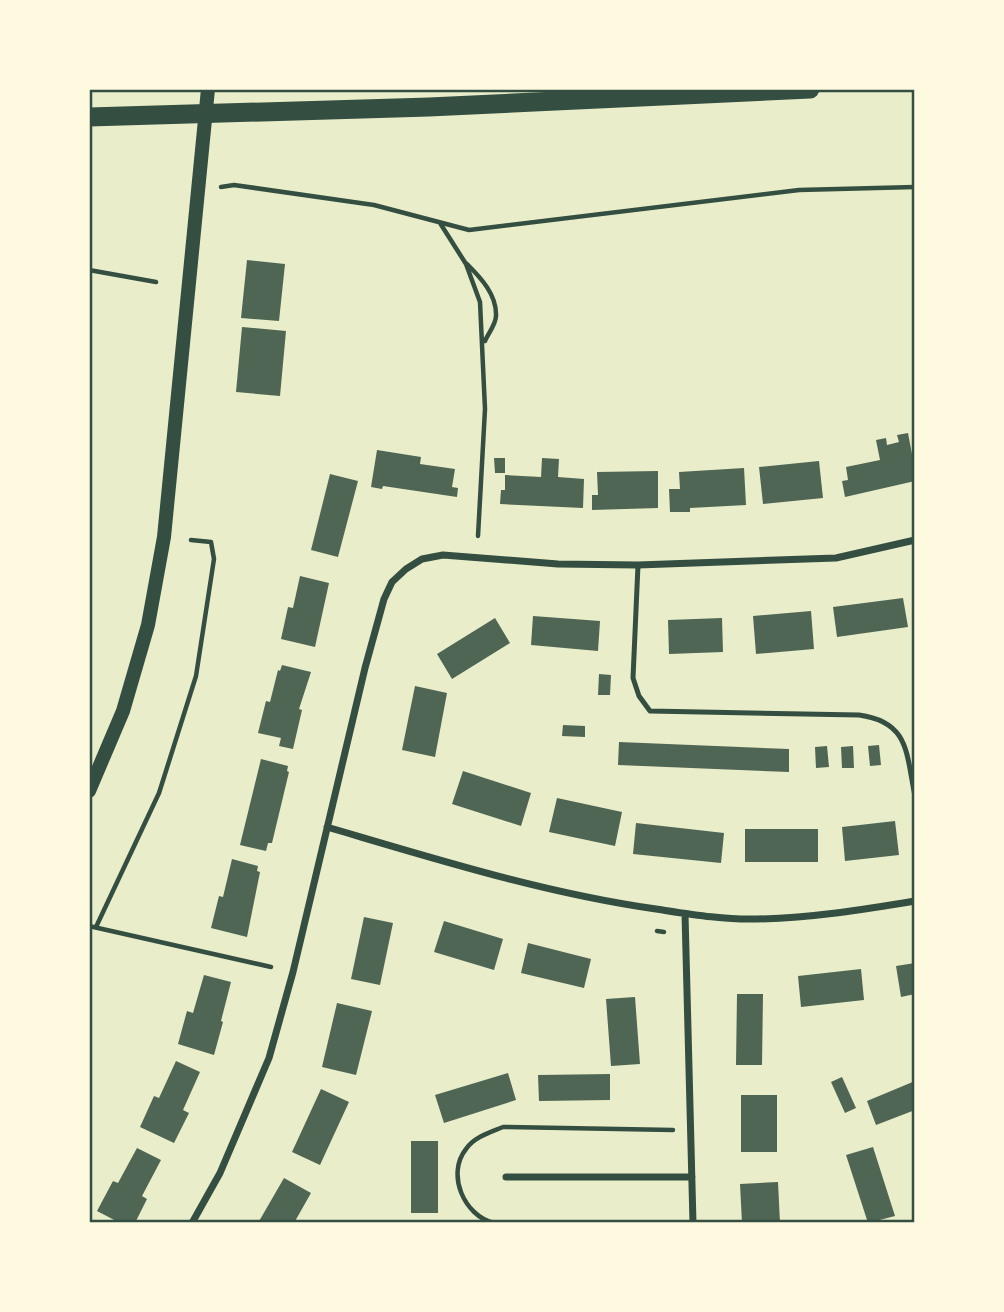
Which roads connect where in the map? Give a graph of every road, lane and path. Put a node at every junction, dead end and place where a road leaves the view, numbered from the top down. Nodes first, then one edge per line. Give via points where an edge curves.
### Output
1 (208, 89) edge
2 (810, 89) edge
3 (89, 117) edge
4 (220, 187) dead end
5 (915, 187) edge
6 (440, 222) junction
7 (466, 264) junction
8 (89, 270) edge
9 (156, 282) dead end
10 (484, 344) junction
11 (478, 536) dead end
12 (191, 540) dead end
13 (915, 540) edge
14 (638, 565) junction
15 (89, 791) edge
16 (915, 796) edge
17 (327, 827) junction
18 (915, 901) edge
19 (685, 914) junction
20 (92, 927) edge
21 (657, 932) dead end
22 (664, 932) dead end
23 (271, 967) dead end
24 (678, 1130) dead end
25 (506, 1177) dead end
26 (692, 1177) junction
27 (192, 1223) edge
28 (494, 1223) edge
29 (693, 1223) edge

1 - 15 main road via 165,530 148,625 123,711
2 - 3 highway
4 - 6 path via 374,205
5 - 6 path via 799,190 469,230
6 - 7 path
7 - 10 path via 480,302
7 - 10 path via 484,281 493,298 496,317
8 - 9 path
10 - 11 path
12 - 20 path via 211,542 214,559 196,676 159,793
13 - 14 street via 836,558
14 - 16 lane via 633,678 650,710 877,718 893,726 902,738
14 - 17 street via 443,555 422,559 406,569 392,582 384,599
17 - 19 street via 601,902
17 - 27 street via 269,1058 220,1173
18 - 19 street via 829,915 755,920
19 - 26 street
20 - 23 path
21 - 22 path
24 - 28 path via 503,1127 485,1134 465,1149 456,1174 466,1205
25 - 26 street
26 - 29 street

